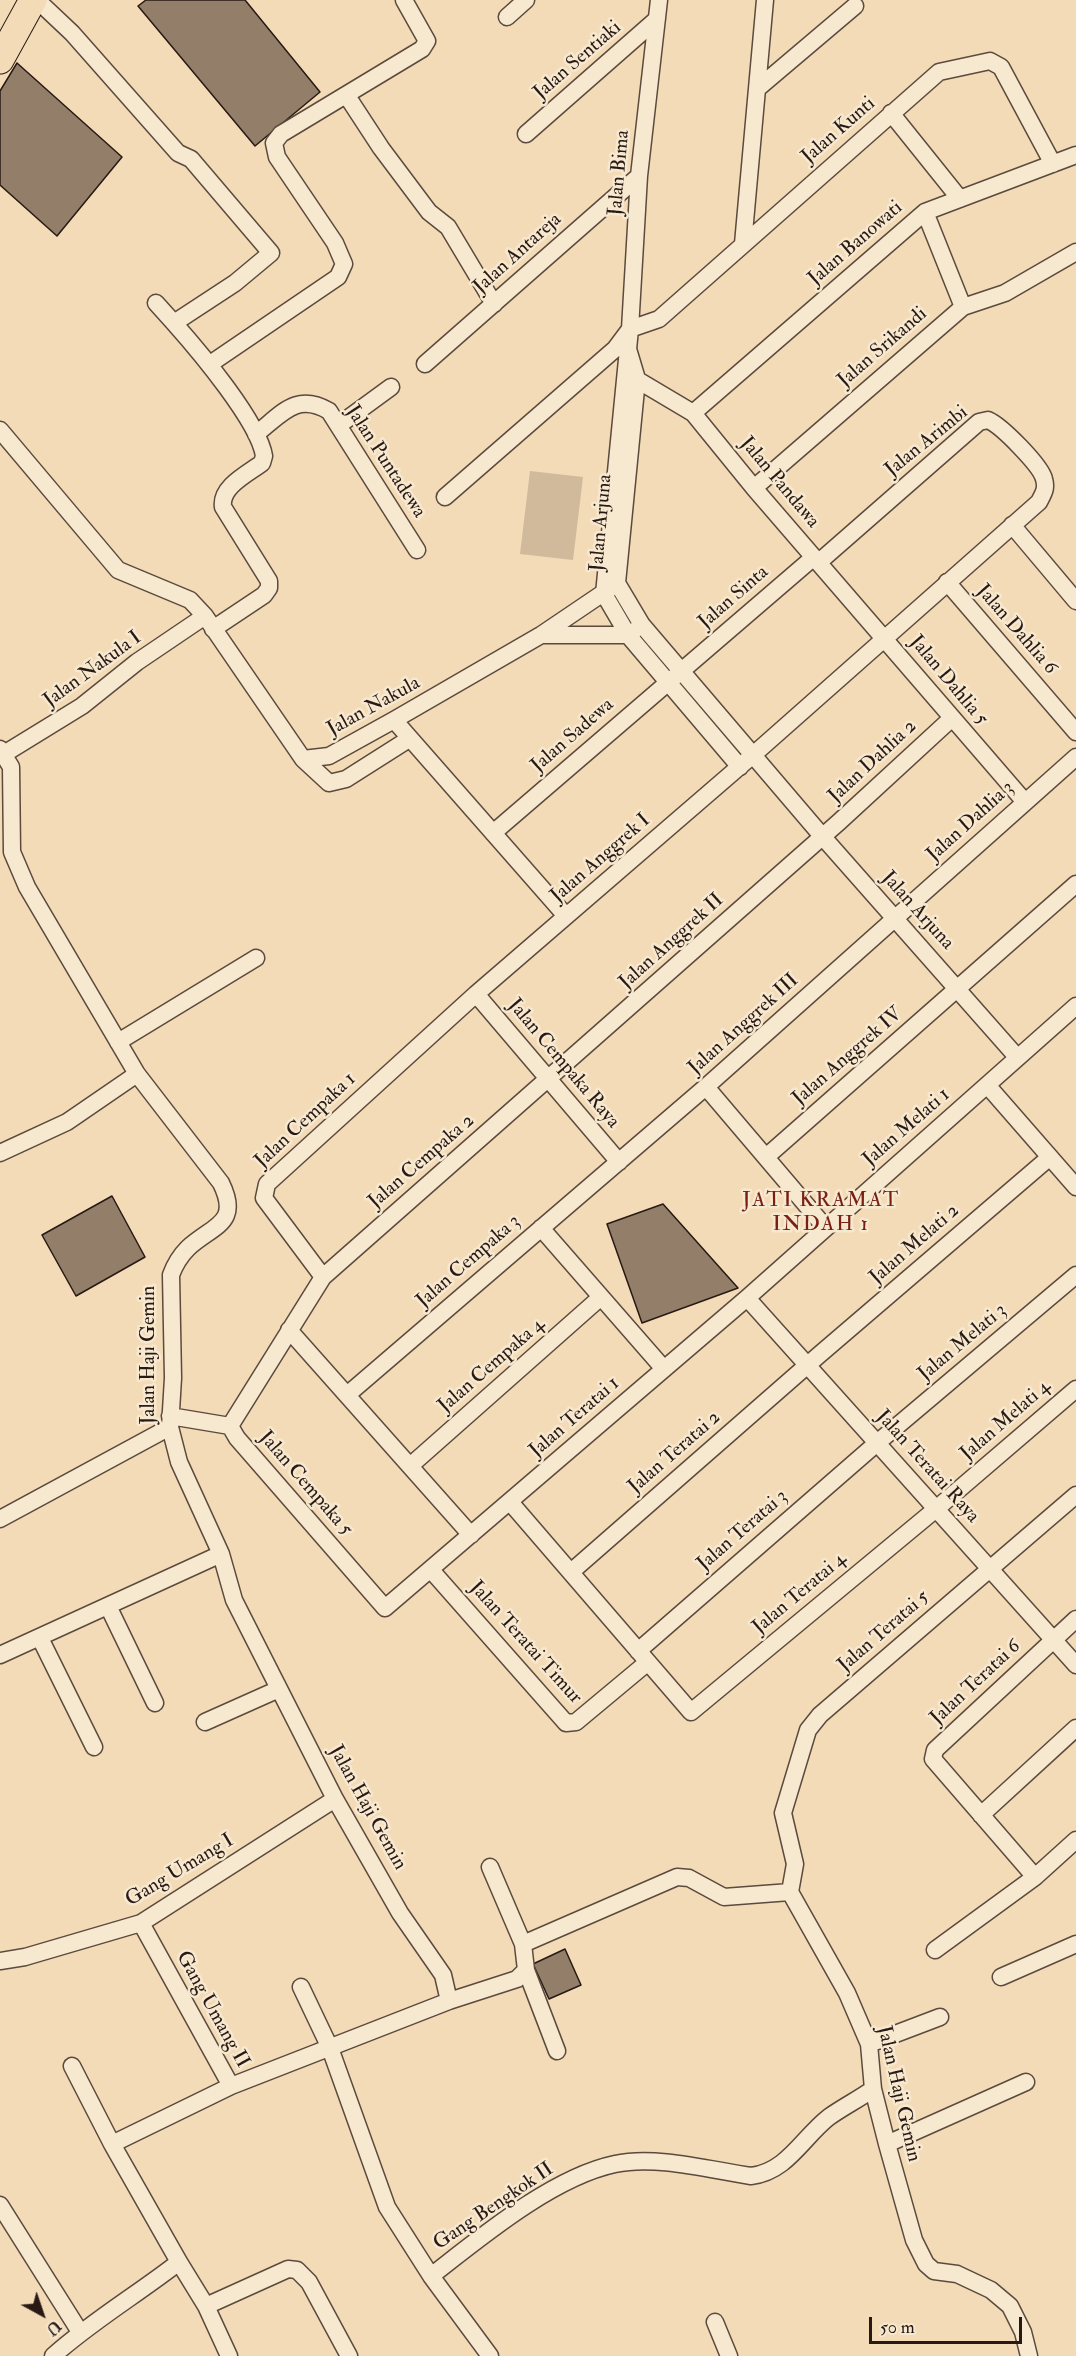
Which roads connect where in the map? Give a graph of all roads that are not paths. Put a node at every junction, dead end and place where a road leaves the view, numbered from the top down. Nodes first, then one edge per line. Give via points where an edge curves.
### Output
1 (35, 0) edge
2 (404, 0) edge
3 (526, 0) edge
4 (659, 0) edge
5 (765, 0) edge
6 (855, 6) dead end
7 (507, 17) dead end
8 (657, 19) junction
9 (0, 60) edge
10 (757, 90) junction
11 (347, 96) junction
12 (891, 113) junction
13 (526, 134) dead end
14 (1076, 155) edge
15 (1053, 164) junction
16 (639, 176) junction
17 (960, 199) junction
18 (925, 212) junction
19 (743, 244) junction
20 (1076, 252) edge
21 (156, 303) dead end
22 (494, 304) junction
23 (963, 307) junction
24 (174, 323) junction
25 (630, 329) junction
26 (628, 349) joint
27 (210, 364) junction
28 (425, 364) dead end
29 (631, 377) junction
30 (391, 387) dead end
31 (693, 413) junction
32 (339, 425) junction
33 (0, 430) edge
34 (256, 434) junction
35 (754, 488) junction
36 (445, 497) dead end
37 (1012, 525) junction
38 (417, 550) dead end
39 (817, 559) junction
40 (947, 582) junction
41 (617, 583) junction
42 (604, 594) junction
43 (1076, 602) edge
44 (209, 622) junction
45 (635, 630) junction
46 (541, 635) junction
47 (885, 638) junction
48 (675, 677) junction
49 (952, 718) junction
50 (394, 720) junction
51 (1076, 732) edge
52 (409, 739) junction
53 (2, 751) edge
54 (753, 755) junction
55 (1076, 757) edge
56 (303, 759) junction
57 (740, 767) junction
58 (1025, 802) junction
59 (5, 821) edge
60 (493, 832) junction
61 (822, 836) junction
62 (1076, 884) edge
63 (566, 916) junction
64 (896, 920) junction
65 (256, 958) dead end
66 (957, 988) junction
67 (476, 994) junction
68 (1076, 1006) edge
69 (118, 1042) junction
70 (1017, 1057) junction
71 (137, 1074) junction
72 (549, 1079) junction
73 (987, 1085) junction
74 (706, 1087) junction
75 (0, 1153) edge
76 (766, 1157) junction
77 (1050, 1157) junction
78 (619, 1161) junction
79 (1076, 1187) edge
80 (825, 1227) junction
81 (541, 1228) junction
82 (1076, 1275) edge
83 (323, 1277) junction
84 (601, 1298) junction
85 (747, 1298) junction
86 (289, 1330) junction
87 (807, 1365) junction
88 (664, 1369) junction
89 (1076, 1389) edge
90 (347, 1395) junction
91 (170, 1422) junction
92 (230, 1426) junction
93 (877, 1443) junction
94 (410, 1466) junction
95 (1076, 1495) edge
96 (510, 1502) junction
97 (936, 1509) junction
98 (0, 1519) edge
99 (471, 1535) junction
100 (221, 1554) junction
101 (990, 1569) junction
102 (431, 1570) junction
103 (571, 1572) junction
104 (108, 1606) junction
105 (1076, 1619) edge
106 (39, 1638) junction
107 (1053, 1640) junction
108 (0, 1655) edge
109 (643, 1657) junction
110 (1076, 1665) edge
111 (279, 1689) junction
112 (154, 1703) dead end
113 (206, 1722) dead end
114 (1076, 1728) edge
115 (94, 1747) dead end
116 (335, 1799) junction
117 (981, 1815) junction
118 (1076, 1840) edge
119 (490, 1867) dead end
120 (1035, 1877) junction
121 (790, 1892) junction
122 (141, 1923) junction
123 (523, 1944) junction
124 (1076, 1944) edge
125 (935, 1950) dead end
126 (0, 1961) edge
127 (526, 1970) junction
128 (1001, 1977) dead end
129 (301, 1987) dead end
130 (449, 2001) junction
131 (940, 2017) dead end
132 (869, 2044) junction
133 (330, 2048) junction
134 (557, 2051) dead end
135 (72, 2066) dead end
136 (1026, 2082) dead end
137 (231, 2086) junction
138 (873, 2090) junction
139 (112, 2144) junction
140 (887, 2144) junction
141 (0, 2205) edge
142 (179, 2262) junction
143 (431, 2276) junction
144 (206, 2306) junction
145 (715, 2322) dead end
146 (80, 2332) junction
147 (53, 2356) edge
148 (229, 2356) edge
149 (349, 2356) edge
150 (490, 2356) edge
151 (729, 2356) edge
152 (1029, 2356) edge

1 - 9 main road
1 - 24 street via 72,33 178,153 191,159 271,254
2 - 11 street via 427,41 422,49
3 - 7 street
4 - 8 street, Jalan Bima
5 - 10 street
6 - 10 street
8 - 13 street, Jalan Sentiaki
8 - 16 street, Jalan Bima
10 - 19 street
11 - 22 street via 429,212 448,227
11 - 27 street via 281,134 274,144 277,157 335,243 344,264 338,277
12 - 15 street, Jalan Kunti via 939,72 990,61 1001,68
12 - 17 street
12 - 19 street, Jalan Kunti
14 - 15 street, Jalan Banowati
15 - 17 street, Jalan Banowati
16 - 22 street, Jalan Antareja
16 - 25 street, Jalan Bima
17 - 18 street, Jalan Banowati
18 - 23 street
18 - 31 street, Jalan Banowati
19 - 25 street, Jalan Kunti via 659,319
20 - 23 street via 1005,293
21 - 24 street
22 - 28 street, Jalan Antareja
23 - 35 street, Jalan Srikandi
24 - 27 street
25 - 26 street, Jalan Bima
25 - 36 street, Jalan Puntadewa via 615,350
26 - 29 street, Jalan Arjuna
27 - 34 street
29 - 31 street, Jalan Pandawa
29 - 41 street, Jalan Arjuna
29 - 42 street, Jalan Arjuna
30 - 32 street
31 - 35 street, Jalan Pandawa
32 - 34 street, Jalan Puntadewa via 329,411 306,402 296,404
32 - 38 street, Jalan Puntadewa
33 - 44 street via 118,570 190,600
34 - 44 street, Jalan Nakula I via 263,448 261,463 230,487 222,500 269,581 269,588 264,596
35 - 39 street, Jalan Pandawa
37 - 39 street, Jalan Arimbi via 1039,502 1045,490 1044,477 1006,431 988,420 979,422
37 - 40 street, Jalan Arimbi
37 - 43 street
39 - 47 street, Jalan Pandawa
39 - 48 street, Jalan Sinta
40 - 47 street, Jalan Arimbi
40 - 51 street, Jalan Dahlia 6
41 - 42 street, Jalan Nakula
41 - 45 street, Jalan Arjuna
42 - 45 street, Jalan Arjuna
42 - 46 street, Jalan Nakula
44 - 53 street, Jalan Nakula I via 137,662 82,706
44 - 56 street
45 - 46 street
45 - 48 street, Jalan Arjuna
46 - 50 street, Jalan Nakula
47 - 49 street, Jalan Dahlia 5
47 - 54 street, Jalan Dahlia 5
48 - 54 street, Jalan Arjuna
48 - 57 street, Jalan Arjuna
48 - 60 street, Jalan Sadewa
49 - 58 street, Jalan Dahlia 5
49 - 61 street, Jalan Dahlia 2
50 - 52 street
50 - 56 street, Jalan Nakula via 329,756
52 - 56 street via 346,779 329,783
52 - 60 street
53 - 59 street, Jalan Haji Gemin via 10,767
54 - 57 street, Jalan Anggrek I
54 - 61 street, Jalan Arjuna
55 - 58 street, Jalan Dahlia 3
57 - 63 street, Jalan Anggrek I
58 - 64 street, Jalan Dahlia 3
59 - 69 street, Jalan Haji Gemin via 12,852 27,887
60 - 63 street
61 - 64 street, Jalan Arjuna
61 - 72 street, Jalan Anggrek II
62 - 66 street, Jalan Anggrek IV
63 - 67 street, Jalan Anggrek I
64 - 66 street, Jalan Arjuna
64 - 74 street, Jalan Anggrek III
65 - 69 street
66 - 70 street, Jalan Arjuna
66 - 76 street, Jalan Anggrek IV
67 - 72 street, Jalan Cempaka Raya
67 - 83 street, Jalan Cempaka 1 via 267,1184 264,1198
68 - 70 street, Jalan Melati 1
69 - 71 street, Jalan Haji Gemin
70 - 73 street, Jalan Melati 1
71 - 75 street via 67,1122
71 - 91 street, Jalan Haji Gemin via 228,1197 228,1214 219,1227 189,1247 177,1260 171,1275
72 - 78 street, Jalan Cempaka Raya
72 - 83 street, Jalan Cempaka 2
73 - 77 street
73 - 80 street, Jalan Melati 1
74 - 76 street
74 - 78 street, Jalan Anggrek III
76 - 80 street
77 - 79 street
77 - 87 street, Jalan Melati 2
78 - 81 street, Jalan Cempaka 3
80 - 85 street, Jalan Melati 1
81 - 84 street
81 - 90 street, Jalan Cempaka 3
82 - 93 street, Jalan Melati 3
83 - 86 street
84 - 88 street
84 - 94 street, Jalan Cempaka 4
85 - 87 street, Jalan Teratai Raya
85 - 88 street, Jalan Teratai 1
86 - 90 street
86 - 92 street, Jalan Cempaka 5
87 - 93 street, Jalan Teratai Raya
87 - 103 street, Jalan Teratai 2
88 - 96 street, Jalan Teratai 1
89 - 97 street, Jalan Melati 4
90 - 94 street
91 - 92 street
91 - 98 street
91 - 100 street, Jalan Haji Gemin via 178,1462
92 - 102 street, Jalan Cempaka 5 via 386,1608
93 - 97 street, Jalan Teratai Raya
93 - 109 street, Jalan Teratai 3
94 - 99 street
95 - 101 street, Jalan Teratai 5
96 - 99 street, Jalan Teratai 1
96 - 103 street
97 - 101 street, Jalan Teratai Raya
97 - 109 street, Jalan Teratai 4 via 691,1712
99 - 102 street, Jalan Teratai 1
100 - 104 street
100 - 111 street, Jalan Haji Gemin via 234,1600
101 - 107 street, Jalan Teratai Raya
101 - 121 street, Jalan Teratai 5 via 820,1715 808,1730 783,1813 795,1864
102 - 109 street, Jalan Teratai Timur via 566,1723 576,1722
103 - 109 street
104 - 106 street
104 - 112 street
105 - 107 street
106 - 108 street
106 - 115 street
107 - 110 street, Jalan Teratai Raya
107 - 117 street, Jalan Teratai 6 via 935,1750 933,1759
111 - 113 street
111 - 116 street, Jalan Haji Gemin
114 - 117 street
116 - 122 street, Gang Umang I
116 - 130 street, Jalan Haji Gemin via 400,1913 443,1975
117 - 120 street
118 - 120 street
119 - 123 street
120 - 125 street
121 - 123 street via 724,1897 689,1878 676,1877
121 - 132 street, Jalan Haji Gemin via 847,1993
122 - 126 street, Gang Umang I
122 - 137 street, Gang Umang II
123 - 127 street
124 - 128 street
127 - 130 street via 517,1979
127 - 134 street
129 - 133 street
130 - 133 street
131 - 132 street
132 - 138 street, Jalan Haji Gemin
133 - 137 street, Gang Umang II
133 - 143 street via 387,2206
135 - 139 street
136 - 140 street
137 - 139 street
138 - 140 street, Jalan Haji Gemin
138 - 143 street, Gang Bengkok II via 828,2118 776,2169 764,2175 664,2163 615,2164 564,2182
139 - 142 street
140 - 152 street, Jalan Haji Gemin via 914,2240 926,2264 934,2271 957,2274 991,2290 1010,2306
141 - 146 street
142 - 144 street
142 - 146 street
143 - 150 street
144 - 148 street
144 - 149 street via 288,2270 297,2270 309,2282
145 - 151 street
146 - 147 street

